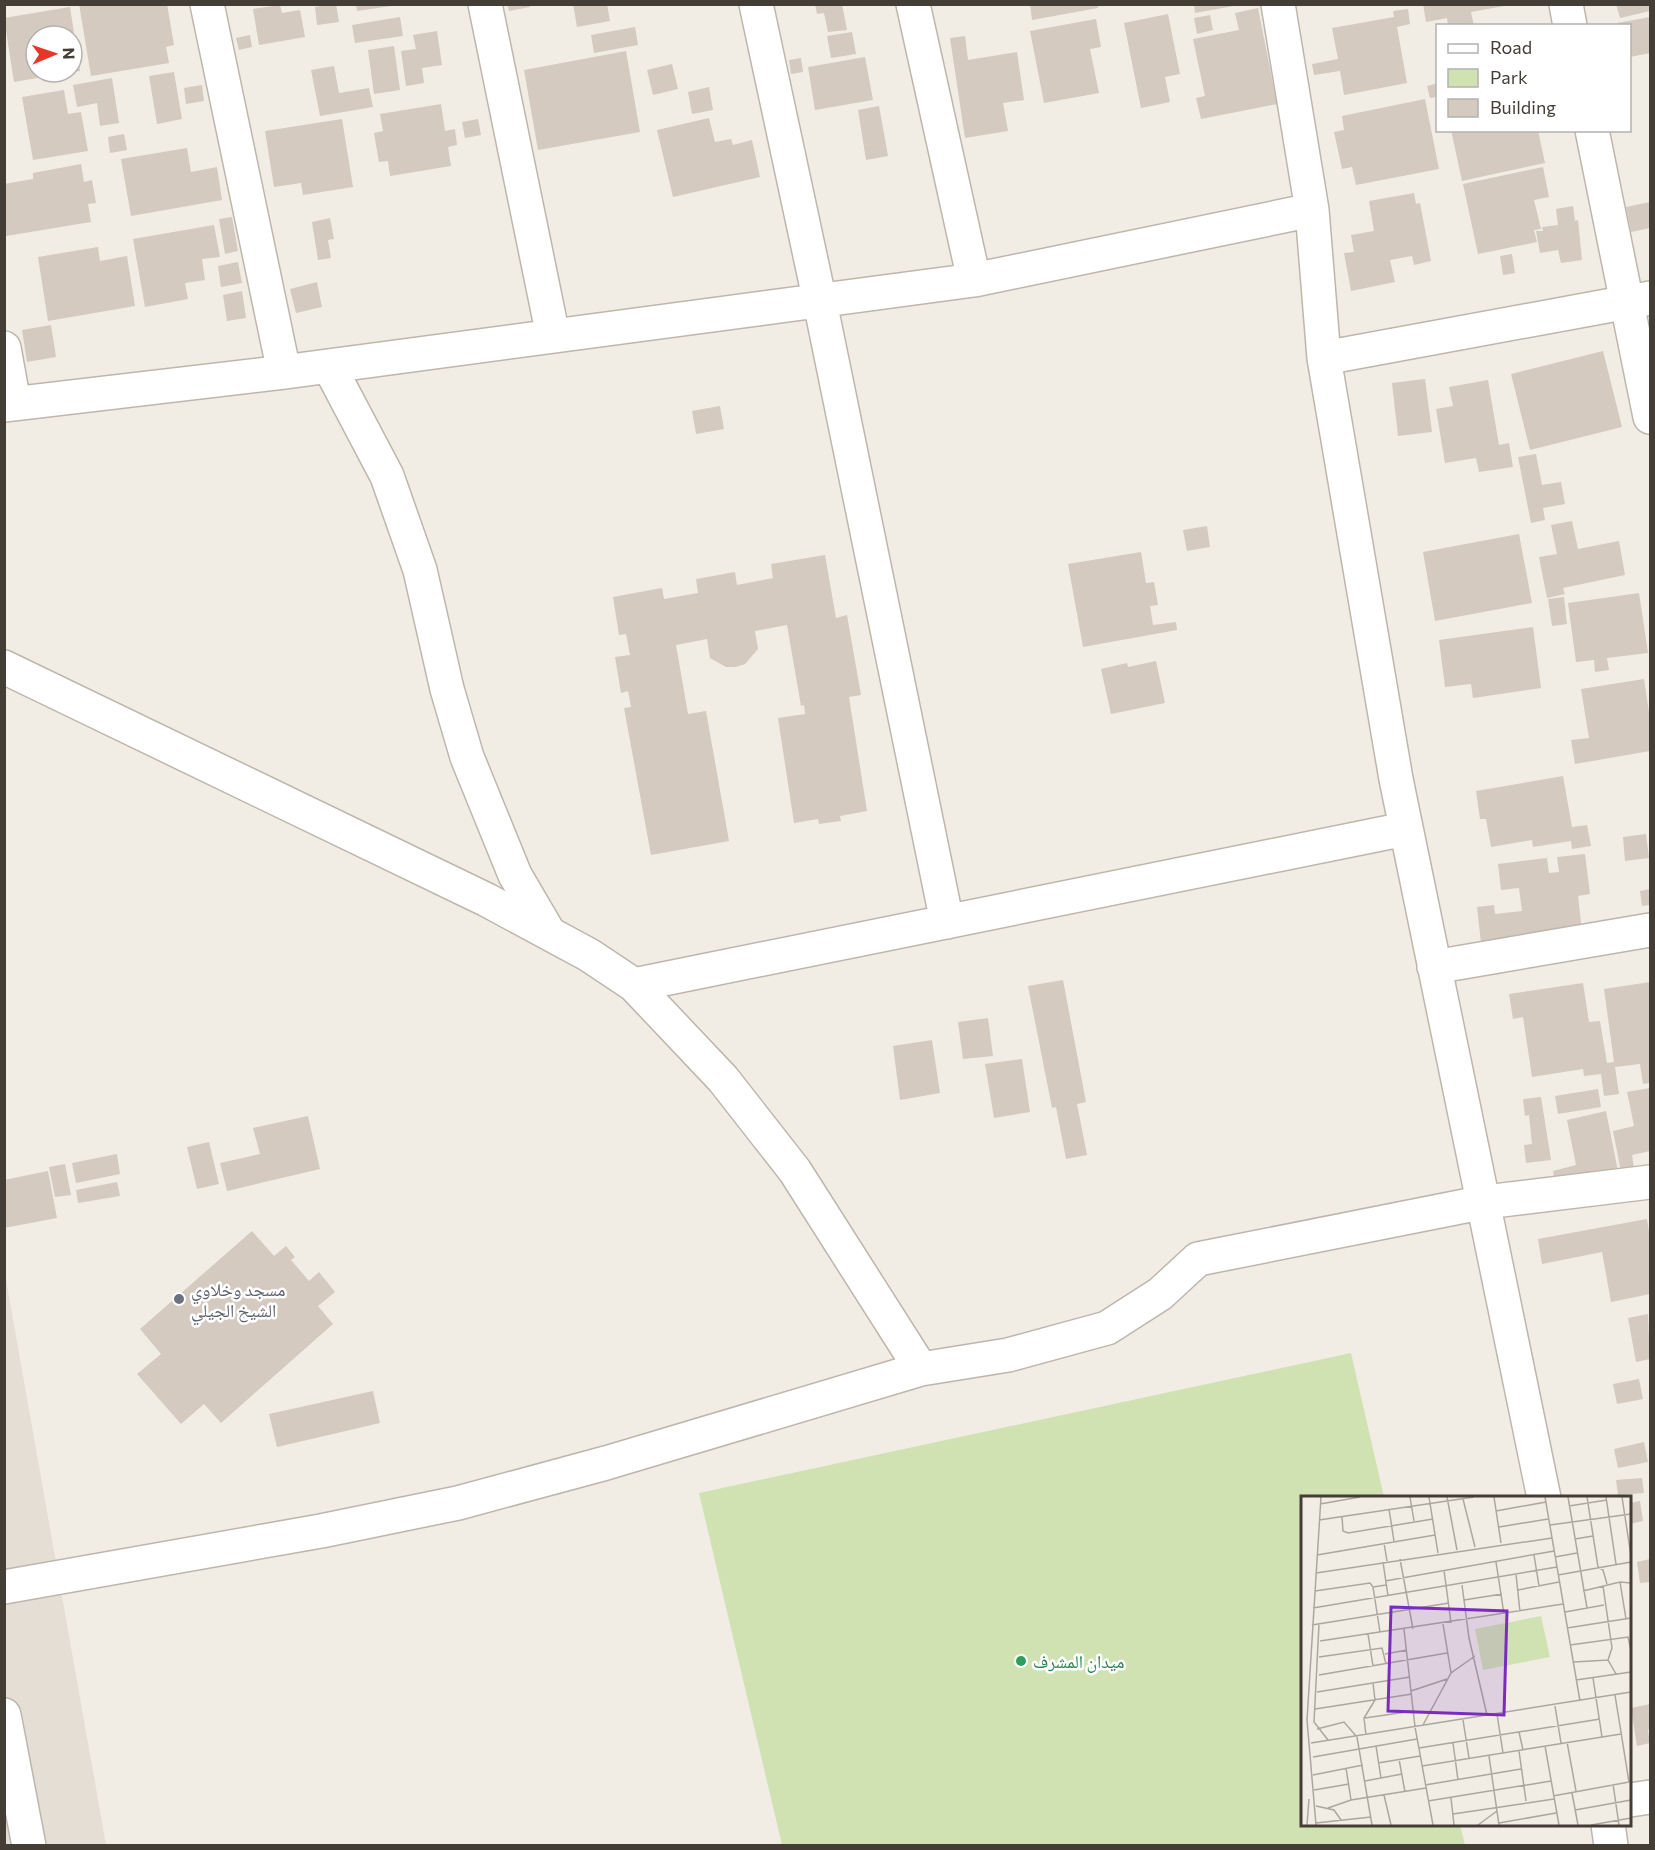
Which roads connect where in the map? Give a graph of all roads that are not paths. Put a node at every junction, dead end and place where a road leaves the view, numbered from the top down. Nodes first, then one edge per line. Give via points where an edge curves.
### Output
1 (207, 4) edge
2 (485, 4) edge
3 (756, 4) edge
4 (913, 4) edge
5 (1278, 4) edge
6 (1566, 4) edge
7 (1570, 24) edge
8 (1593, 132) edge
9 (1312, 210) junction
10 (974, 280) junction
11 (1639, 300) edge
12 (820, 302) junction
13 (553, 336) junction
14 (4, 348) edge
15 (1324, 358) junction
16 (329, 366) junction
17 (284, 372) junction
18 (9, 404) edge
19 (1650, 417) edge
20 (4, 667) edge
21 (1406, 829) junction
22 (947, 922) junction
23 (1650, 930) edge
24 (549, 933) junction
25 (1434, 967) junction
26 (634, 985) junction
27 (1650, 1182) edge
28 (1485, 1202) junction
29 (921, 1369) junction
30 (1544, 1496) edge
31 (4, 1587) edge
32 (4, 1715) edge
33 (8, 1748) edge
34 (1650, 1797) edge
35 (1631, 1800) edge
36 (1608, 1826) edge
37 (28, 1845) edge
38 (1611, 1845) edge

1 - 17 street
2 - 13 street
3 - 12 street
4 - 10 street
5 - 9 street
6 - 7 street
8 - 11 street
9 - 10 street
9 - 15 street
10 - 12 street
11 - 15 street
11 - 19 street
12 - 13 street
12 - 22 street
13 - 16 street
14 - 18 street
15 - 21 street
16 - 17 street
16 - 24 street via 387,476 420,570 467,757 515,874
17 - 18 street
20 - 24 street
21 - 22 street
21 - 25 street
22 - 26 street
23 - 25 street
24 - 26 street
25 - 28 street
26 - 29 street via 723,1079 795,1171
27 - 28 street
28 - 29 street via 1198,1259 1160,1294 1107,1328 1008,1354
28 - 30 street
29 - 31 street via 458,1503
32 - 33 street
33 - 37 street
34 - 35 street
36 - 38 street

